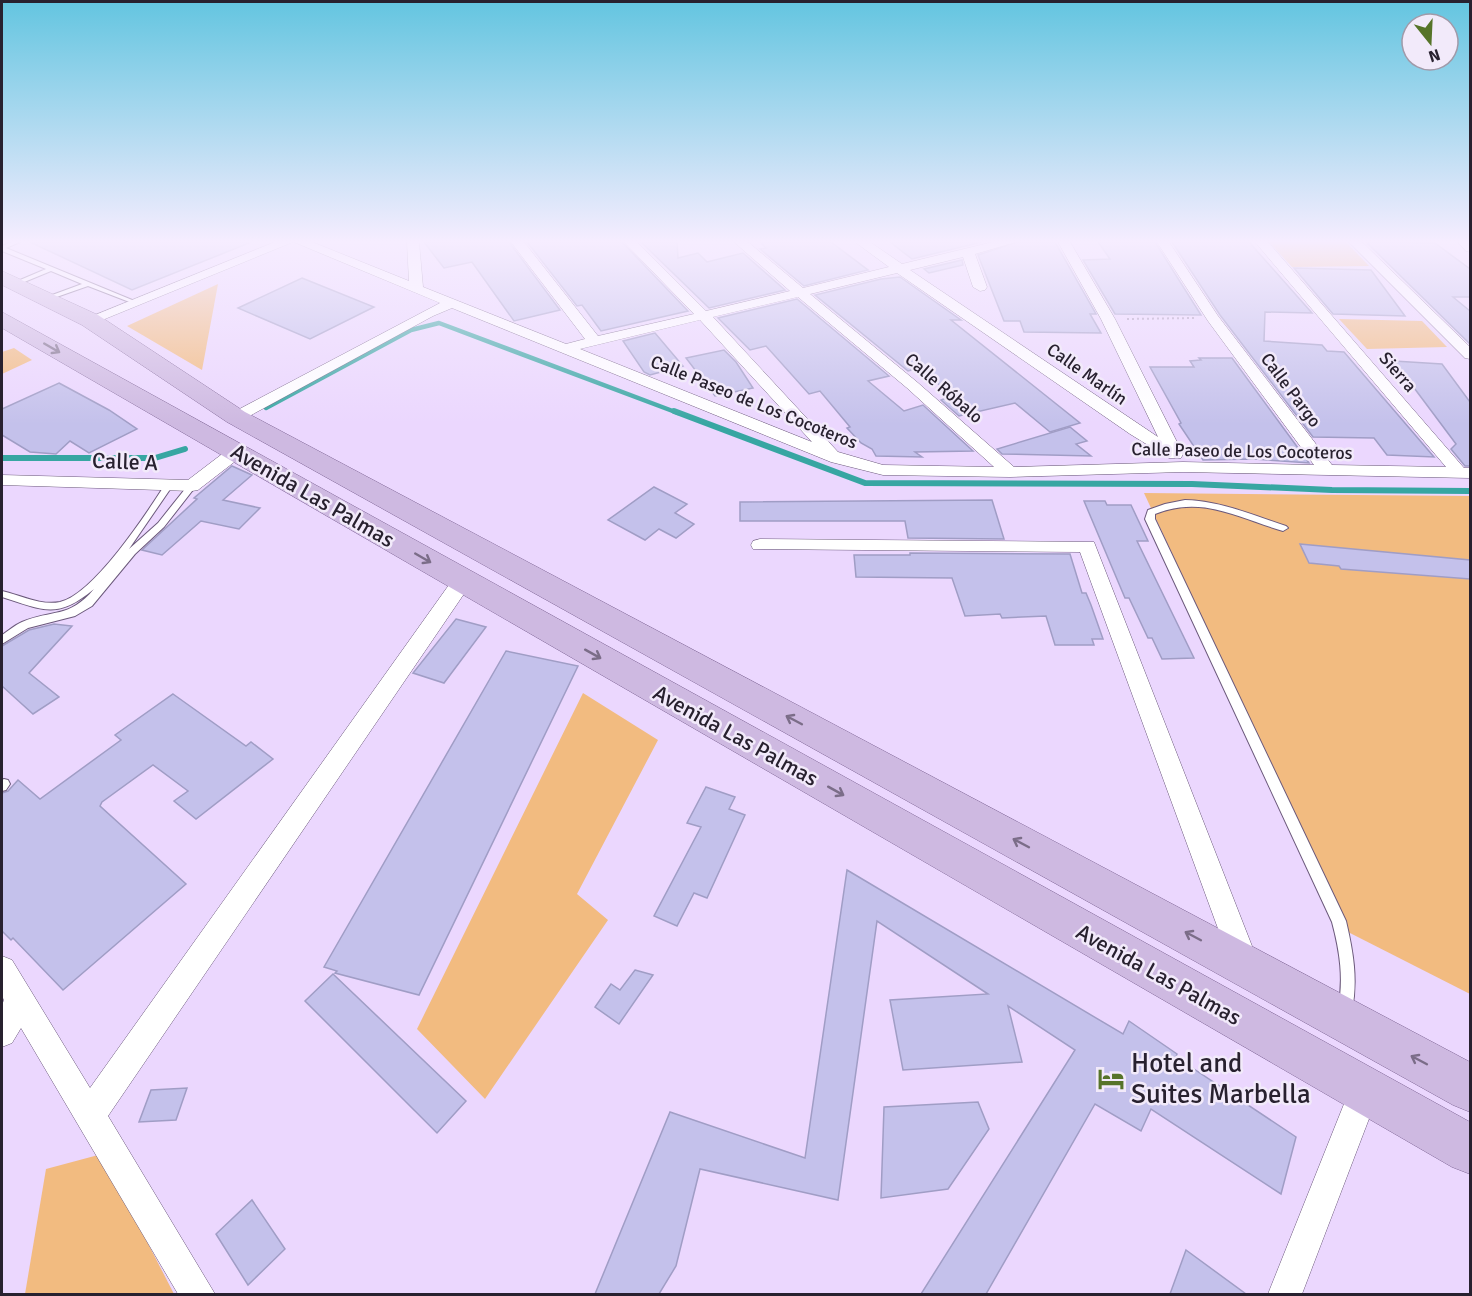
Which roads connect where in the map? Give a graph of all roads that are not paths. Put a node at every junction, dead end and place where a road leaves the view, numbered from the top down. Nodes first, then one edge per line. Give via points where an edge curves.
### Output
1 (53, 302) edge
2 (133, 302) edge
3 (564, 302) edge
4 (690, 302) edge
5 (755, 302) edge
6 (811, 302) edge
7 (948, 302) edge
8 (1099, 302) edge
9 (1203, 302) edge
10 (1315, 302) edge
11 (1421, 302) edge
12 (453, 303) joint
13 (703, 315) junction
14 (2, 319) edge
15 (90, 320) junction
16 (594, 341) junction
17 (1463, 341) edge
18 (567, 348) junction
19 (1470, 355) edge
20 (236, 417) junction
21 (236, 452) junction
22 (1174, 452) junction
23 (837, 458) junction
24 (1183, 467) junction
25 (1328, 471) junction
26 (1010, 472) junction
27 (1465, 472) edge
28 (2, 480) edge
29 (169, 485) junction
30 (192, 486) junction
31 (1283, 528) dead end
32 (760, 545) dead end
33 (463, 580) junction
34 (2, 594) edge
35 (2, 640) edge
36 (1245, 965) junction
37 (2, 970) edge
38 (21, 999) junction
39 (1343, 1019) junction
40 (2, 1033) edge
41 (1470, 1088) edge
42 (1365, 1090) junction
43 (89, 1116) junction
44 (1470, 1149) edge
45 (197, 1294) edge
46 (1285, 1294) edge

1 - 15 main road, Avenida Las Palmas
2 - 15 street
3 - 16 street
4 - 13 street
5 - 13 street
6 - 26 street, Calle Róbalo
7 - 22 street, Calle Marlín via 1136,431
8 - 22 street
9 - 25 street, Calle Pargo
10 - 27 street, Sierra
11 - 17 street
12 - 18 street, Calle Paseo de Los Cocoteros
12 - 20 street
13 - 16 street
13 - 23 street
14 -> 21 main road, Avenida Las Palmas
15 - 20 main road, Avenida Las Palmas
16 - 18 street
17 - 19 street
18 - 23 street, Calle Paseo de Los Cocoteros
36 -> 20 main road, Avenida Las Palmas
21 - 30 street
21 -> 33 main road, Avenida Las Palmas
22 - 24 street
23 - 26 street, Calle Paseo de Los Cocoteros via 883,470
24 - 25 street, Calle Paseo de Los Cocoteros
24 - 26 street, Calle Paseo de Los Cocoteros
25 - 27 street, Calle Paseo de Los Cocoteros
28 - 29 street, Calle A
29 - 30 street, Calle A
29 - 34 lane via 136,536 78,599 49,606
30 - 35 lane via 88,603 71,613 25,625
31 - 39 lane via 1200,502 1161,507 1151,512 1150,519 1339,921 1351,985
32 - 36 street via 1087,546
33 -> 42 main road, Avenida Las Palmas
33 - 43 street
36 - 39 main road, Avenida Las Palmas
37 - 38 street
38 - 40 street
38 - 43 street
41 -> 39 main road, Avenida Las Palmas
42 - 44 main road, Avenida Las Palmas
42 - 46 street
43 - 45 street

